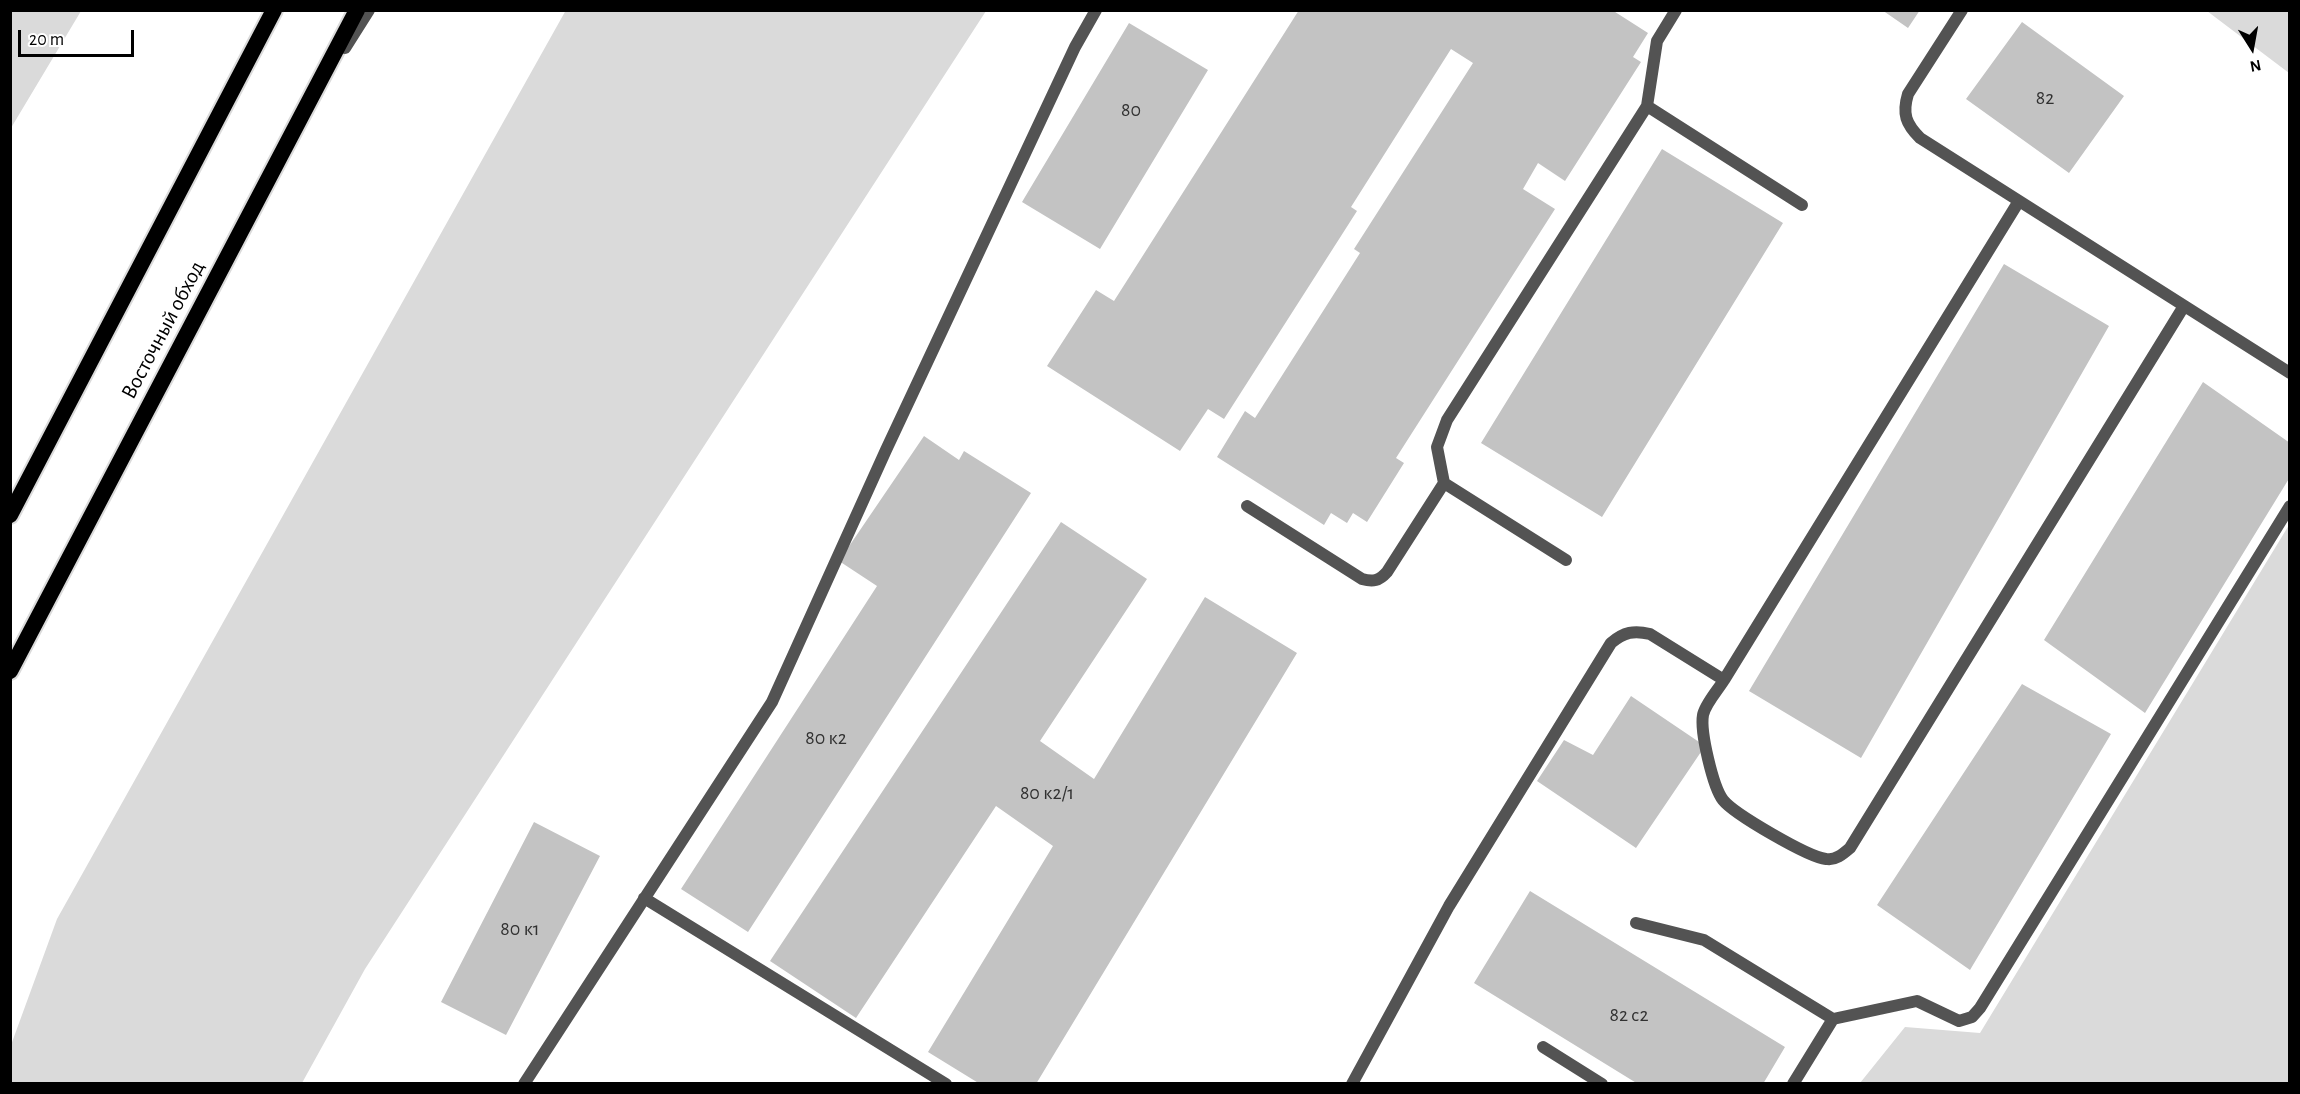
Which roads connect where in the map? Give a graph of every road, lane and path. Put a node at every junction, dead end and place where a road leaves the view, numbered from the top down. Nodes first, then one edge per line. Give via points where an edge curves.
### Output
1 (274, 10) edge
2 (357, 10) edge
3 (369, 10) edge
4 (1096, 10) edge
5 (1676, 10) edge
6 (1962, 10) edge
7 (1647, 106) junction
8 (299, 119) junction
9 (2019, 201) junction
10 (1802, 205) dead end
11 (2184, 306) junction
12 (2289, 373) edge
13 (1444, 483) junction
14 (1247, 506) dead end
15 (2289, 506) edge
16 (10, 515) edge
17 (1566, 560) dead end
18 (10, 671) edge
19 (1724, 680) junction
20 (644, 898) junction
21 (1636, 923) dead end
22 (1833, 1019) junction
23 (1543, 1047) dead end
24 (524, 1083) edge
25 (946, 1083) edge
26 (1352, 1083) edge
27 (1602, 1083) edge
28 (1793, 1083) edge

1 - 16 highway
2 - 8 highway, Восточный обход
3 - 8 lane
4 - 20 lane via 1075,47 886,450 772,702
5 - 7 lane via 1657,41
6 - 9 lane via 1908,94 1904,108 1908,126 1920,138
7 - 10 lane
7 - 13 lane via 1448,420 1437,447
8 - 18 highway, Восточный обход
9 - 11 lane
9 - 19 lane
11 - 12 lane
11 - 19 lane via 1850,848 1839,856 1828,860 1809,855 1722,799 1705,740 1703,714
13 - 14 lane via 1387,572 1372,582
13 - 17 lane
15 - 22 lane via 1980,1008 1972,1017 1959,1022 1917,1001
19 - 26 lane via 1650,634 1622,634 1611,643 1449,906
20 - 24 lane
20 - 25 lane
21 - 22 lane via 1704,940
22 - 28 lane
23 - 27 lane

